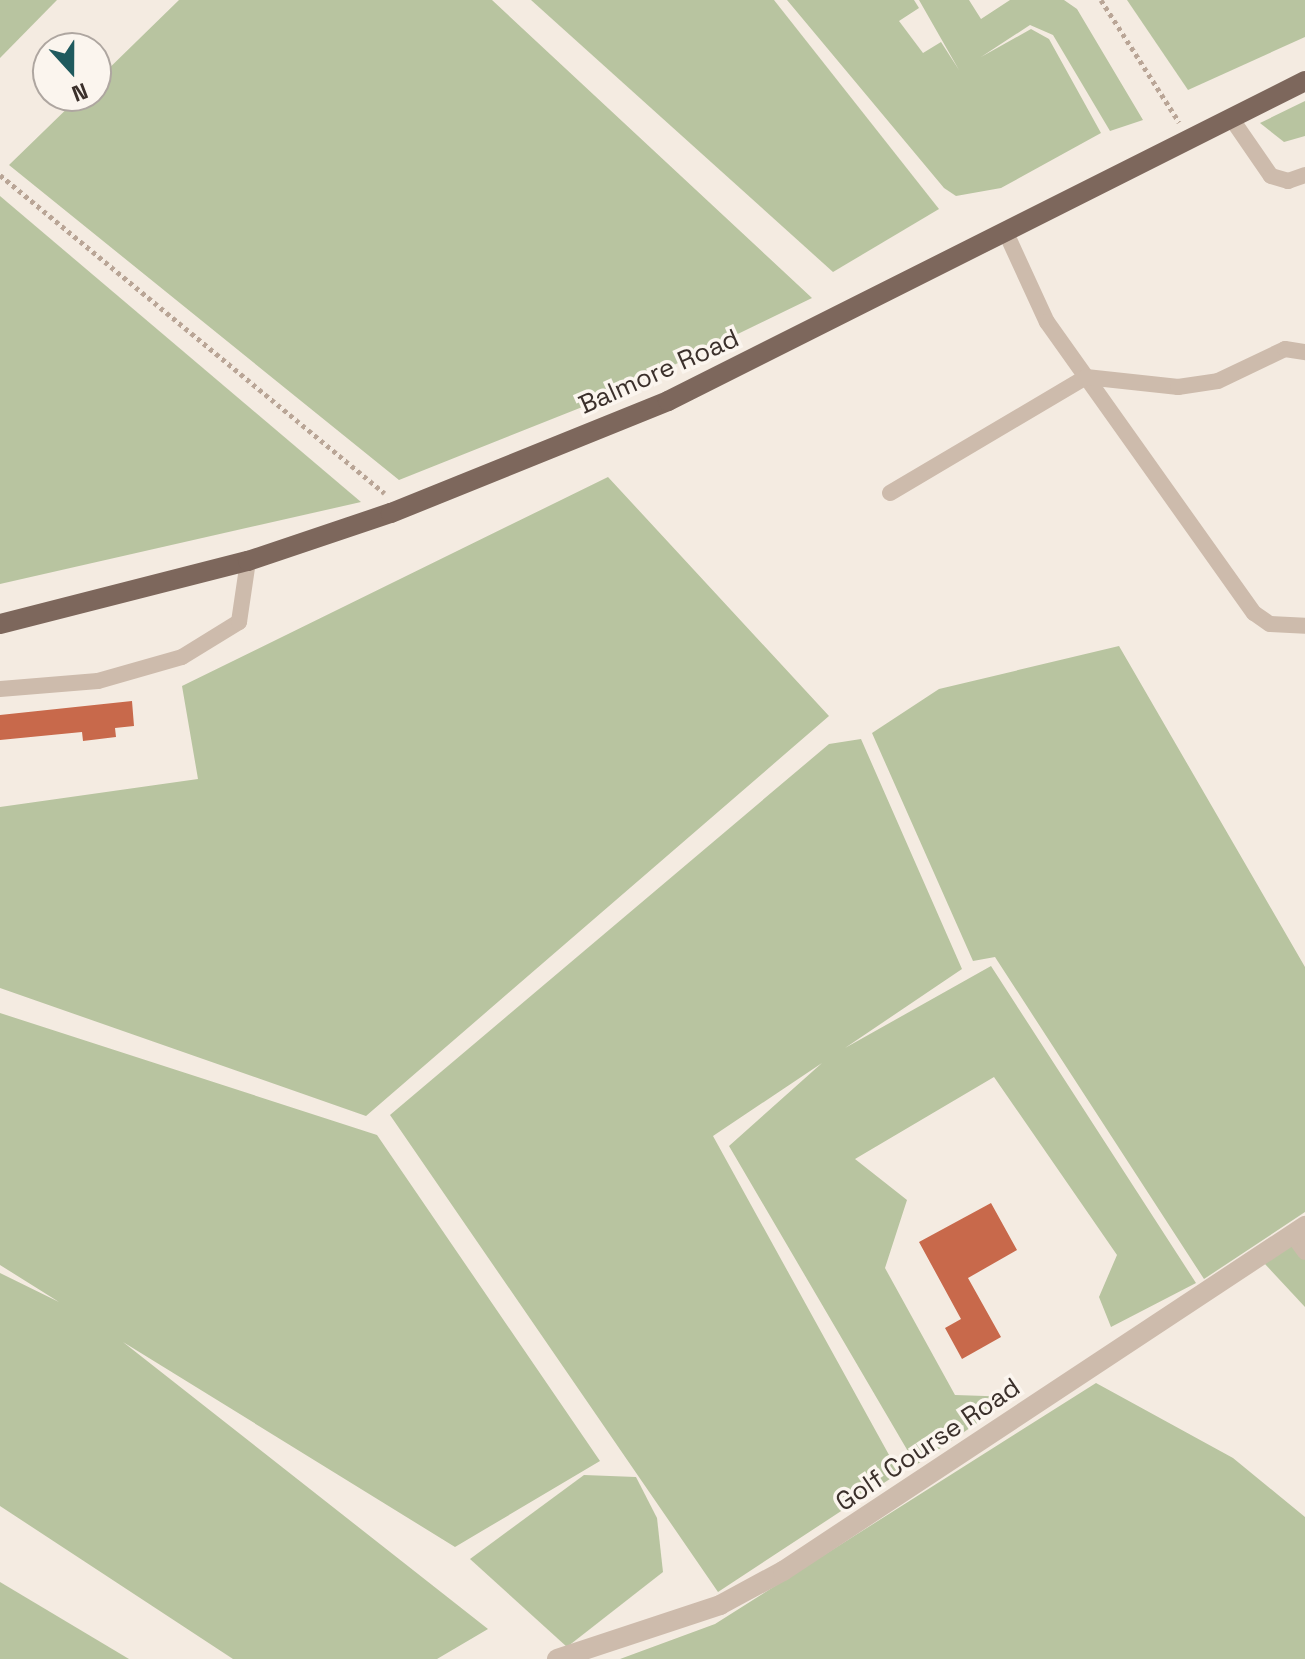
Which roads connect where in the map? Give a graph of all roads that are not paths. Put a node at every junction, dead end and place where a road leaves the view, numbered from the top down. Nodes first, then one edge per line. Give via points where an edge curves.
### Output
1 (1305, 81) edge
2 (1231, 118) junction
3 (1305, 175) edge
4 (1006, 233) junction
5 (1305, 352) edge
6 (1086, 377) junction
7 (890, 493) dead end
8 (248, 561) junction
9 (0, 624) edge
10 (1305, 626) edge
11 (0, 689) edge
12 (1298, 1230) edge
13 (1305, 1252) edge
14 (557, 1659) edge

1 - 2 main road, Balmore Road
2 - 3 lane via 1271,176 1288,181
2 - 4 main road, Balmore Road
4 - 6 lane via 1047,322
4 - 8 main road, Balmore Road via 668,401 403,508
5 - 6 lane via 1285,349 1218,381 1178,387
6 - 7 lane
6 - 10 lane via 1254,613 1270,624
8 - 9 main road, Balmore Road
8 - 11 lane via 239,622 182,657 98,681
12 - 13 lane
12 - 14 street, Golf Course Road via 783,1571 720,1605

